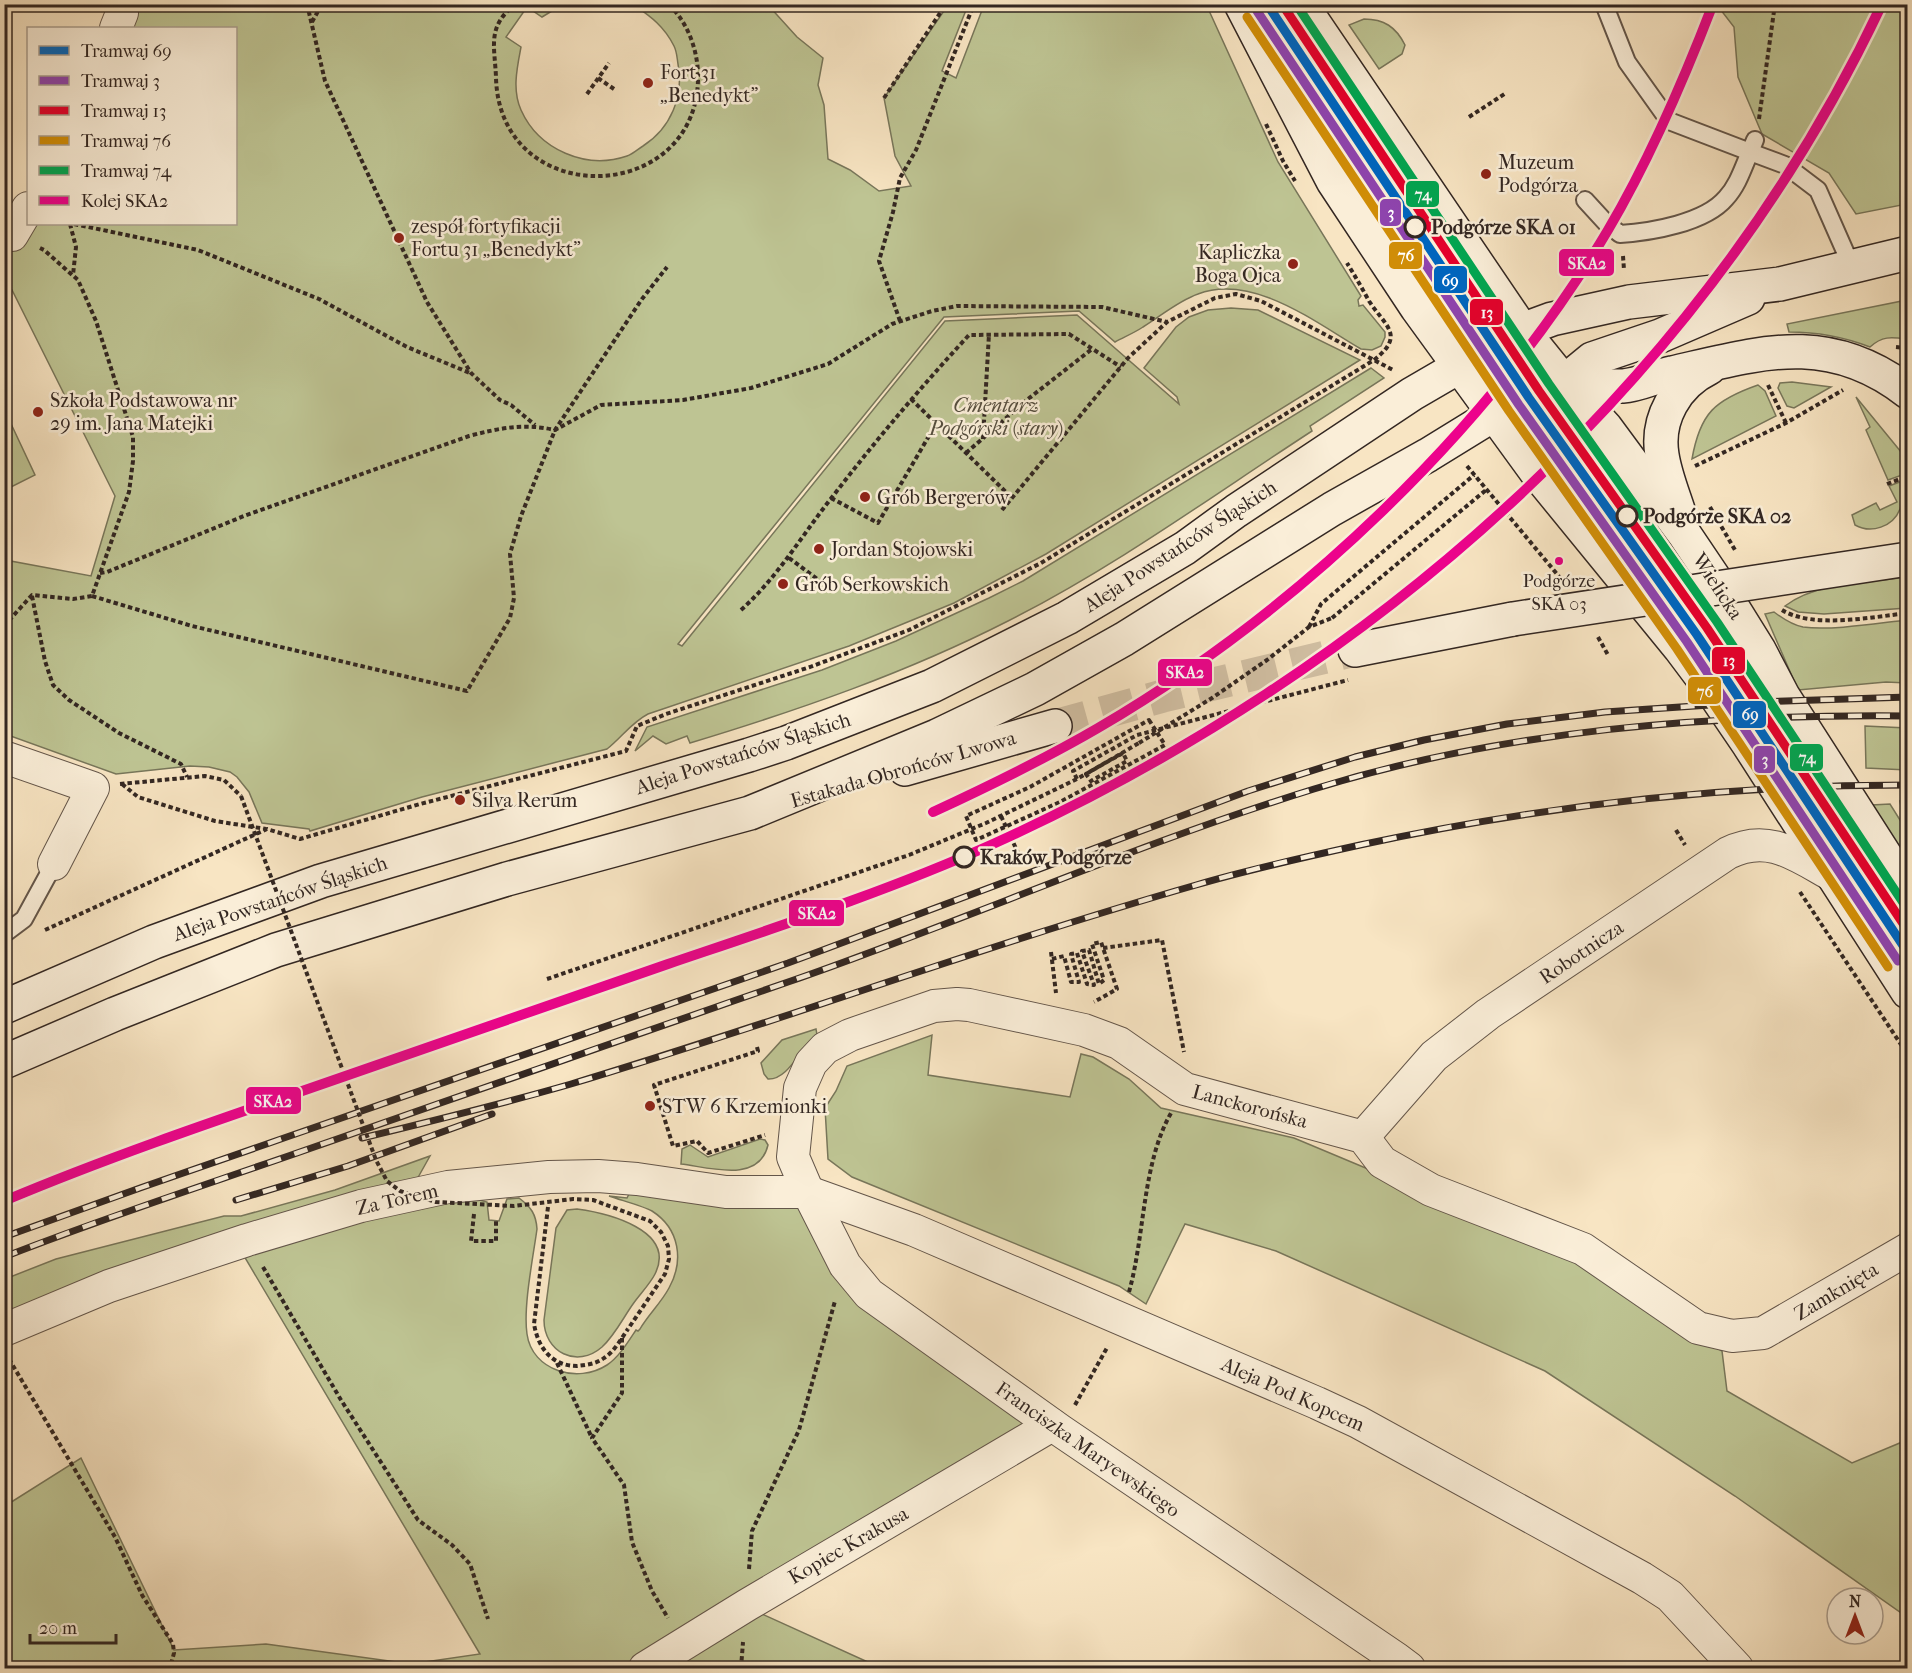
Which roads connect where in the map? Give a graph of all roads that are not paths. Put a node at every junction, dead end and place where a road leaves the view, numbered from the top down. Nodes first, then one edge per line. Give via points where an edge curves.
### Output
1 (1241, 4) edge
2 (1276, 4) edge
3 (1301, 4) edge
4 (1604, 4) edge
5 (1753, 146) junction
6 (1585, 200) dead end
7 (27, 209) edge
8 (8, 235) edge
9 (1908, 253) edge
10 (1851, 265) junction
11 (1780, 284) junction
12 (1512, 335) junction
13 (1721, 363) junction
14 (1458, 367) junction
15 (1550, 388) junction
16 (1908, 392) edge
17 (1493, 415) junction
18 (1685, 535) junction
19 (1908, 559) edge
20 (1357, 664) tunnel mouth
21 (1055, 726) tunnel mouth
22 (4, 757) edge
23 (750, 813) junction
24 (54, 864) joint
25 (1830, 874) junction
26 (1908, 891) edge
27 (4, 934) edge
28 (1908, 940) edge
29 (1908, 992) edge
30 (4, 1007) edge
31 (4, 1062) edge
32 (1363, 1137) junction
33 (808, 1192) junction
34 (1908, 1249) edge
35 (4, 1330) edge
36 (1057, 1428) junction
37 (645, 1668) edge
38 (1408, 1668) edge
39 (1737, 1668) edge

1 - 14 main road via 1333,181
2 - 12 lane via 1459,280
3 - 12 main road, Wielicka
4 - 5 lane via 1627,62 1669,121
5 - 6 lane via 1725,200 1694,218 1645,232 1620,234
5 - 10 lane via 1818,190
7 - 8 street
9 - 10 main road
10 - 11 main road
11 - 12 main road, Aleja Powstańców Śląskich via 1629,302 1551,319
11 - 15 main road via 1660,336 1592,359
12 - 14 main road, Aleja Powstańców Śląskich
12 - 15 main road, Wielicka
13 - 15 main road via 1625,386
13 - 16 main road via 1777,351 1825,353 1868,367
13 - 18 main road via 1681,388 1662,427 1664,465
14 - 17 main road
14 - 30 main road, Aleja Powstańców Śląskich via 1185,548 1067,618 932,686 749,755 321,881 154,942
15 - 17 main road
15 - 18 main road, Wielicka via 1606,428
15 - 28 lane
17 - 23 main road via 1035,689 937,736
17 - 25 main road via 1680,648 1749,745
18 - 26 main road, Wielicka
19 - 20 main road, bridge via 1513,619
21 - 23 main road, Estakada Obrońców Lwowa
22 - 24 street via 93,788
23 - 31 main road via 507,879 276,950
24 - 27 lane via 24,919
25 - 29 main road
25 - 32 street, Robotnicza via 1769,845 1746,846 1728,853 1463,1033 1434,1056
32 - 33 street, Lanckorońska via 1185,1075 1084,1030 969,1005 934,1006 850,1035 825,1048 811,1063 800,1088 792,1151
32 - 34 street, Zamknięta via 1382,1162 1431,1190 1583,1249 1698,1328 1732,1336 1763,1333
33 - 35 street, Za Torem via 748,1193 617,1177 549,1177 448,1187 361,1206 247,1240 109,1286
33 - 36 street, Franciszka Maryewskiego via 845,1264 869,1294
33 - 39 street, Aleja Pod Kopcem via 914,1230 1358,1422 1670,1596
36 - 37 street, Kopiec Krakusa via 747,1605
36 - 38 street, Franciszka Maryewskiego

